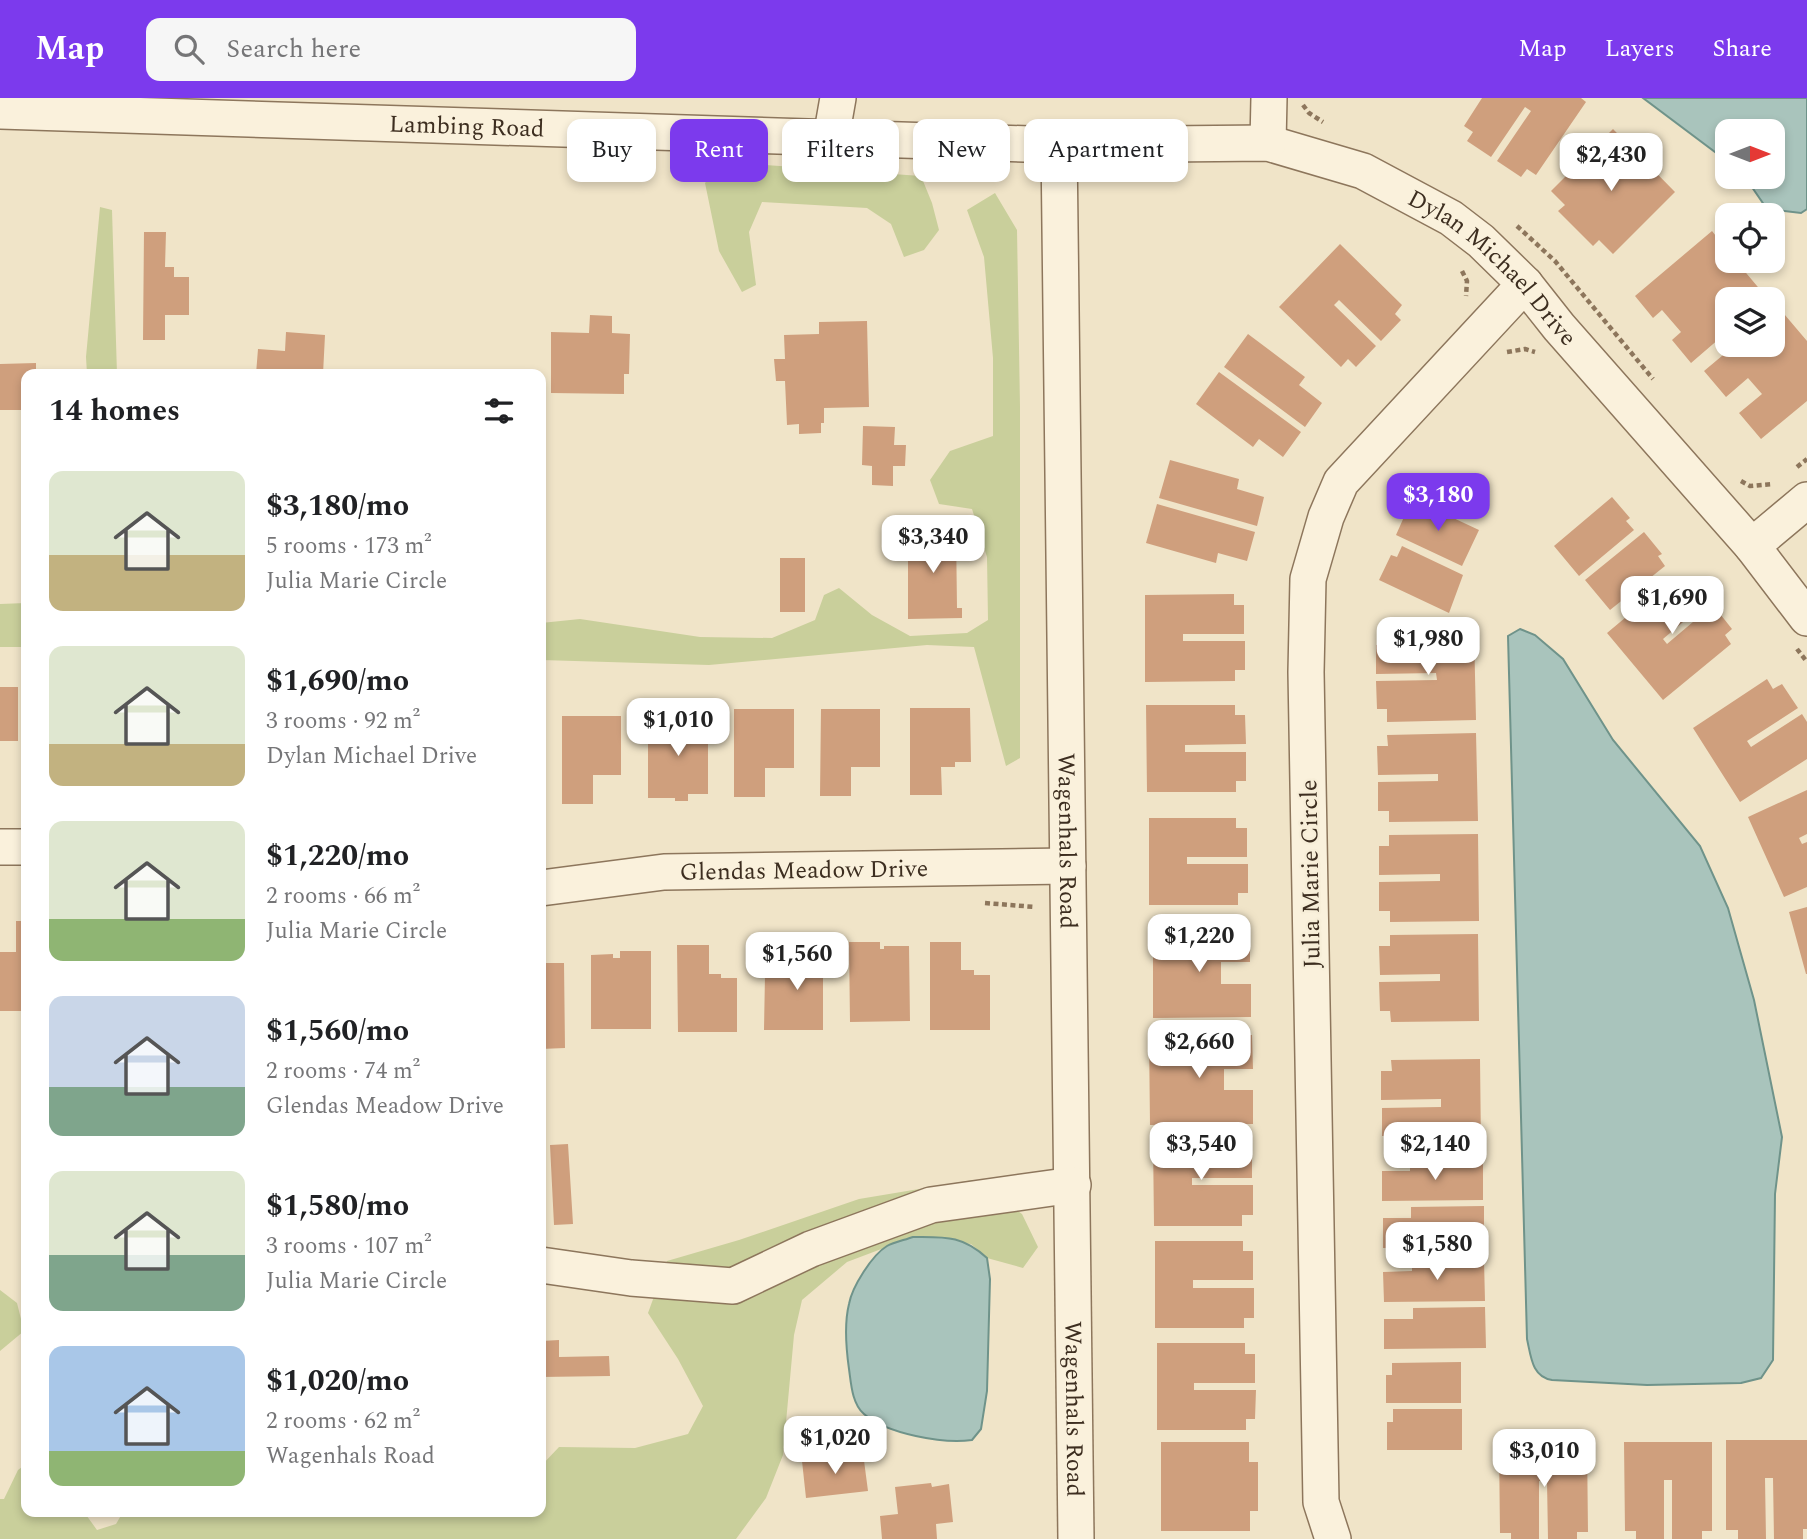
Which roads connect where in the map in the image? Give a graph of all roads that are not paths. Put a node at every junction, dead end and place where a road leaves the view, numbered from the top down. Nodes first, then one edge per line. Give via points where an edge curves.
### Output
1 (838, 98) edge
2 (1269, 98) edge
3 (0, 111) edge
4 (834, 119) edge
5 (782, 136) edge
6 (899, 140) edge
7 (1268, 142) junction
8 (1188, 143) edge
9 (1024, 144) edge
10 (1059, 182) edge
11 (1525, 284) junction
12 (1807, 500) edge
13 (1752, 546) junction
14 (1807, 618) edge
15 (0, 847) edge
16 (21, 847) edge
17 (1068, 866) junction
18 (546, 887) edge
19 (1073, 1185) junction
20 (546, 1266) edge
21 (1076, 1539) edge
22 (1333, 1539) edge

1 - 4 street
2 - 7 street
3 - 5 street, Lambing Road
6 - 9 street, Lambing Road
7 - 8 street, Dylan Michael Drive
7 - 11 street, Dylan Michael Drive via 1363,171 1415,197 1481,241
10 - 17 street, Wagenhals Road
11 - 13 street, Dylan Michael Drive
11 - 22 street, Julia Marie Circle via 1341,482 1308,579 1321,1502
12 - 13 street
13 - 14 street, Dylan Michael Drive
15 - 16 street
17 - 18 street, Glendas Meadow Drive via 664,872
17 - 19 street, Wagenhals Road
19 - 20 street via 931,1205 811,1249 733,1286
19 - 21 street, Wagenhals Road

